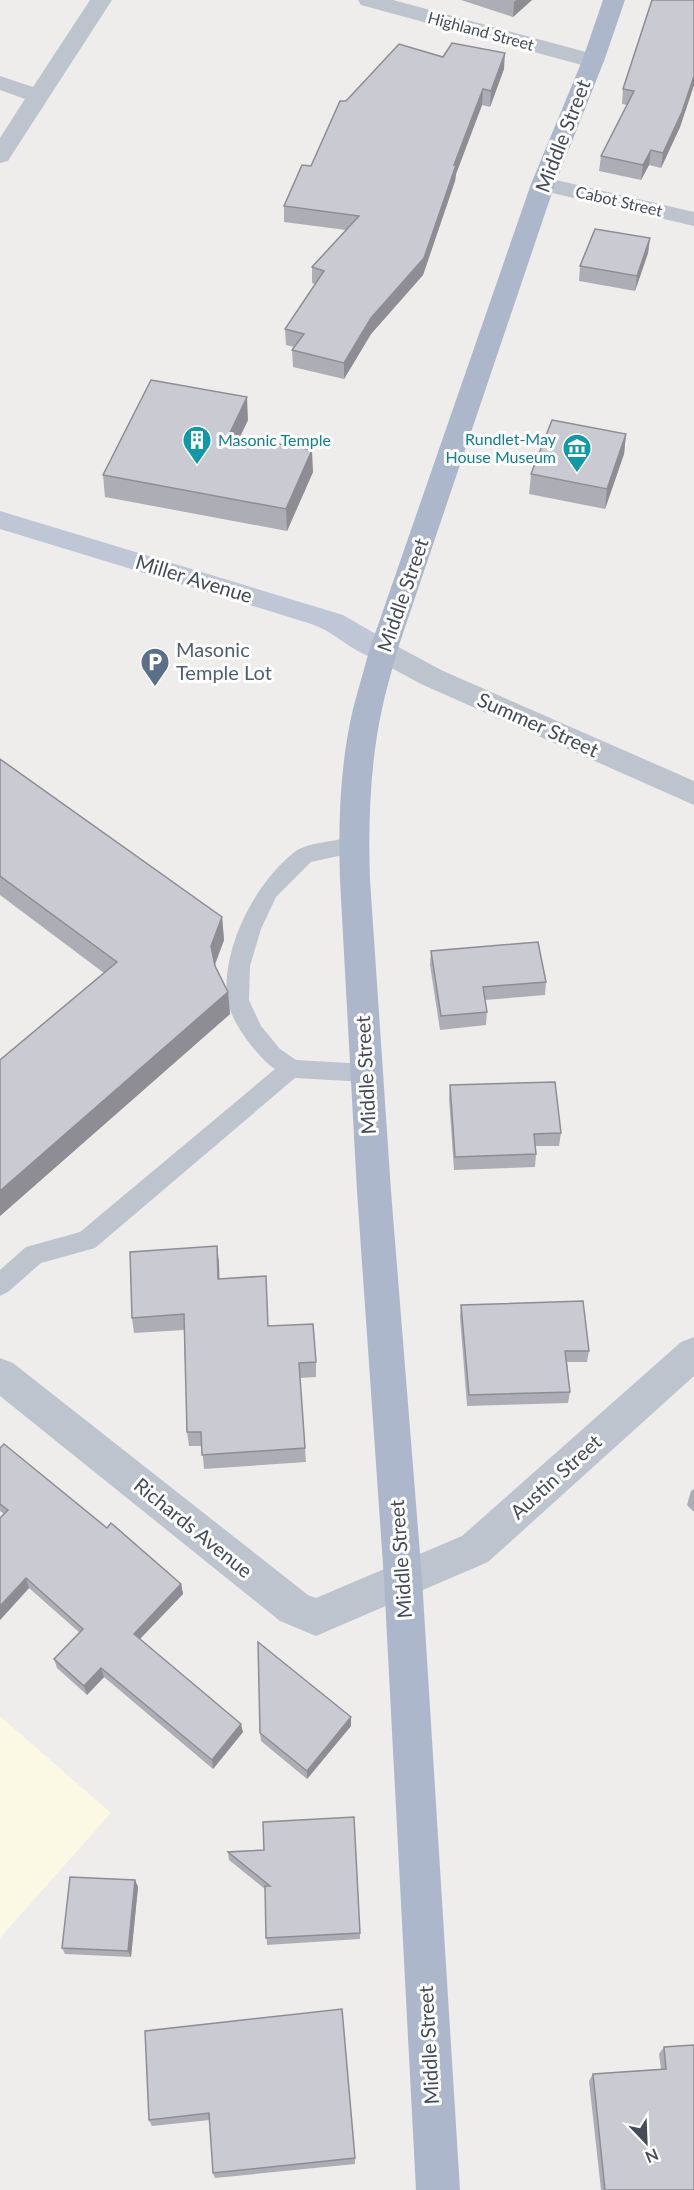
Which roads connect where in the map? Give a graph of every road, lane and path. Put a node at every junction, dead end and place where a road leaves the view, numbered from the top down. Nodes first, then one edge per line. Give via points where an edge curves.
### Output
1 (101, 0) edge
2 (369, 0) edge
3 (614, 0) edge
4 (593, 61) junction
5 (0, 83) edge
6 (37, 96) junction
7 (0, 156) edge
8 (543, 184) junction
9 (694, 219) edge
10 (0, 520) edge
11 (383, 651) junction
12 (694, 794) edge
13 (354, 845) junction
14 (291, 1068) junction
15 (366, 1073) junction
16 (0, 1286) edge
17 (694, 1353) edge
18 (0, 1374) edge
19 (403, 1580) junction
20 (438, 2190) edge

1 - 6 street
2 - 4 street, Highland Street
3 - 4 main road, Middle Street
4 - 8 main road, Middle Street
5 - 6 street
6 - 7 street
8 - 9 street, Cabot Street
8 - 11 main road, Middle Street
10 - 11 main road, Miller Avenue via 299,610 333,622
11 - 12 street, Summer Street via 431,677
11 - 13 main road, Middle Street via 362,744
13 - 14 lane via 305,855 268,892 250,929 239,966 238,1000 252,1031
13 - 15 main road, Middle Street
14 - 15 lane
14 - 16 lane via 87,1241 34,1254
15 - 19 main road, Middle Street
17 - 19 street, Austin Street via 475,1549
18 - 19 street, Richards Avenue via 294,1608 316,1617
19 - 20 main road, Middle Street

